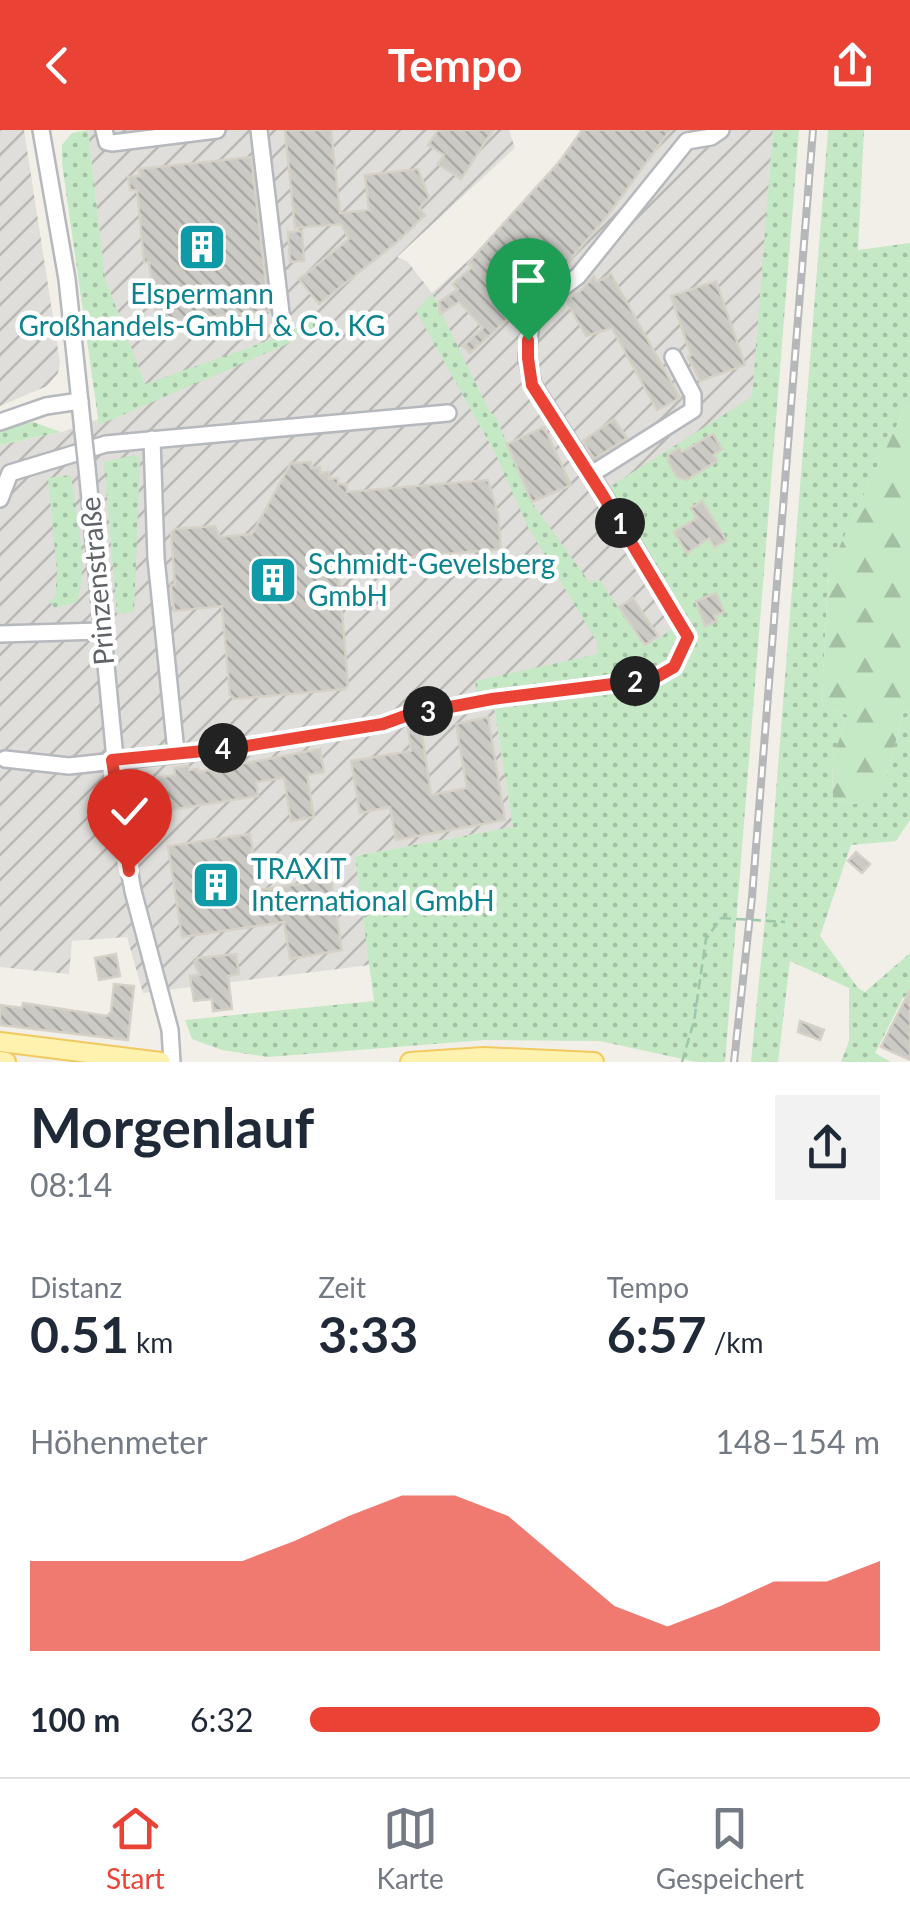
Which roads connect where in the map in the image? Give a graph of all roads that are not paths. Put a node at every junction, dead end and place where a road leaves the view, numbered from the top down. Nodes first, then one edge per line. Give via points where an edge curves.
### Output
1 (41, 130) edge
2 (104, 130) edge
3 (216, 130) edge
4 (259, 130) edge
5 (721, 130) edge
6 (281, 313) dead end
7 (672, 357) dead end
8 (80, 401) junction
9 (448, 413) dead end
10 (0, 422) edge
11 (152, 438) junction
12 (590, 475) junction
13 (0, 499) edge
14 (102, 631) junction
15 (0, 634) edge
16 (176, 752) junction
17 (5, 760) dead end
18 (112, 760) junction
19 (0, 1042) edge
20 (162, 1062) edge
21 (172, 1062) edge
22 (410, 1062) edge
23 (594, 1062) edge

1 - 8 street, Prinzenstraße
2 - 3 street via 112,143
4 - 6 street
5 - 12 street via 687,141 614,235 578,276 539,306 530,324 532,385
7 - 12 street via 693,395 693,410
8 - 10 street
8 - 14 street, Prinzenstraße, bridge
9 - 11 street
11 - 13 street via 10,472
11 - 16 street via 156,558
12 - 16 street via 688,637 674,667 653,679
14 - 15 street
14 - 18 street, Prinzenstraße
16 - 18 street
17 - 18 street via 69,766
18 - 21 street, Prinzenstraße via 133,892
19 - 20 main road
22 - 23 main road

